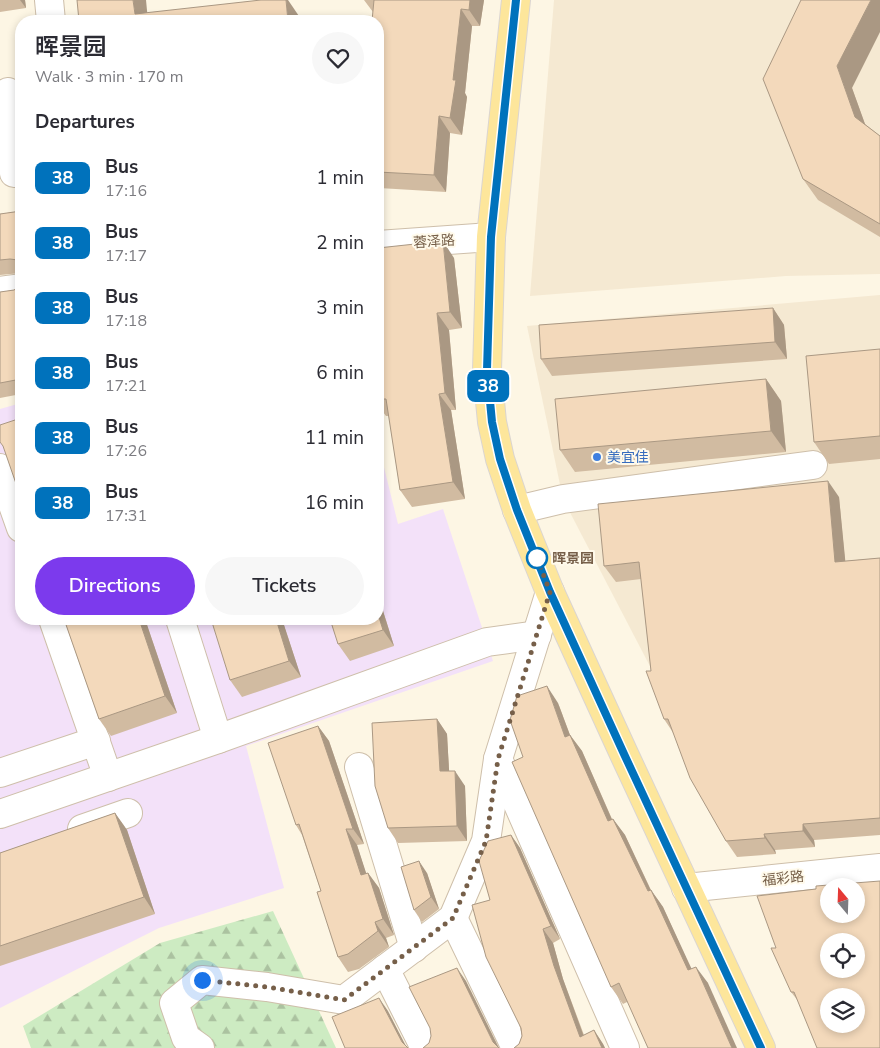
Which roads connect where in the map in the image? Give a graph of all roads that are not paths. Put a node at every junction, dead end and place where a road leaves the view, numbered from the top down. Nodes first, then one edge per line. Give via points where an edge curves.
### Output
1 (49, 0) edge
2 (516, 0) edge
3 (50, 15) edge
4 (10, 92) edge
5 (12, 172) edge
6 (491, 237) junction
7 (384, 245) edge
8 (15, 289) edge
9 (0, 291) edge
10 (813, 465) edge
11 (0, 468) edge
12 (517, 510) junction
13 (15, 511) edge
14 (550, 592) junction
15 (55, 625) edge
16 (182, 625) edge
17 (537, 635) junction
18 (218, 739) junction
19 (96, 741) junction
20 (498, 759) junction
21 (359, 767) dead end
22 (0, 773) edge
23 (108, 777) junction
24 (128, 813) dead end
25 (0, 814) edge
26 (55, 838) edge
27 (880, 868) edge
28 (686, 888) junction
29 (453, 918) junction
30 (414, 948) junction
31 (385, 969) junction
32 (200, 1048) edge
33 (425, 1048) edge
34 (516, 1048) edge
35 (625, 1048) edge
36 (761, 1048) edge

1 - 3 street
2 - 6 main road
4 - 5 street
6 - 7 street, 蓉泽路
6 - 12 main road via 487,370 492,422
8 - 9 street
10 - 12 street via 563,499
11 - 13 street
12 - 14 main road
14 - 17 street
14 - 28 main road
15 - 19 street
16 - 18 street
17 - 18 street via 487,642
17 - 20 street
18 - 23 street
19 - 22 street
19 - 23 street
20 - 29 street via 486,841
20 - 35 street
21 - 30 street
23 - 25 street
24 - 26 street
27 - 28 street, 福彩路
28 - 36 main road
29 - 30 street
29 - 34 street
30 - 31 street
31 - 32 street via 344,1000 202,980 174,1003 186,1038
31 - 33 street

